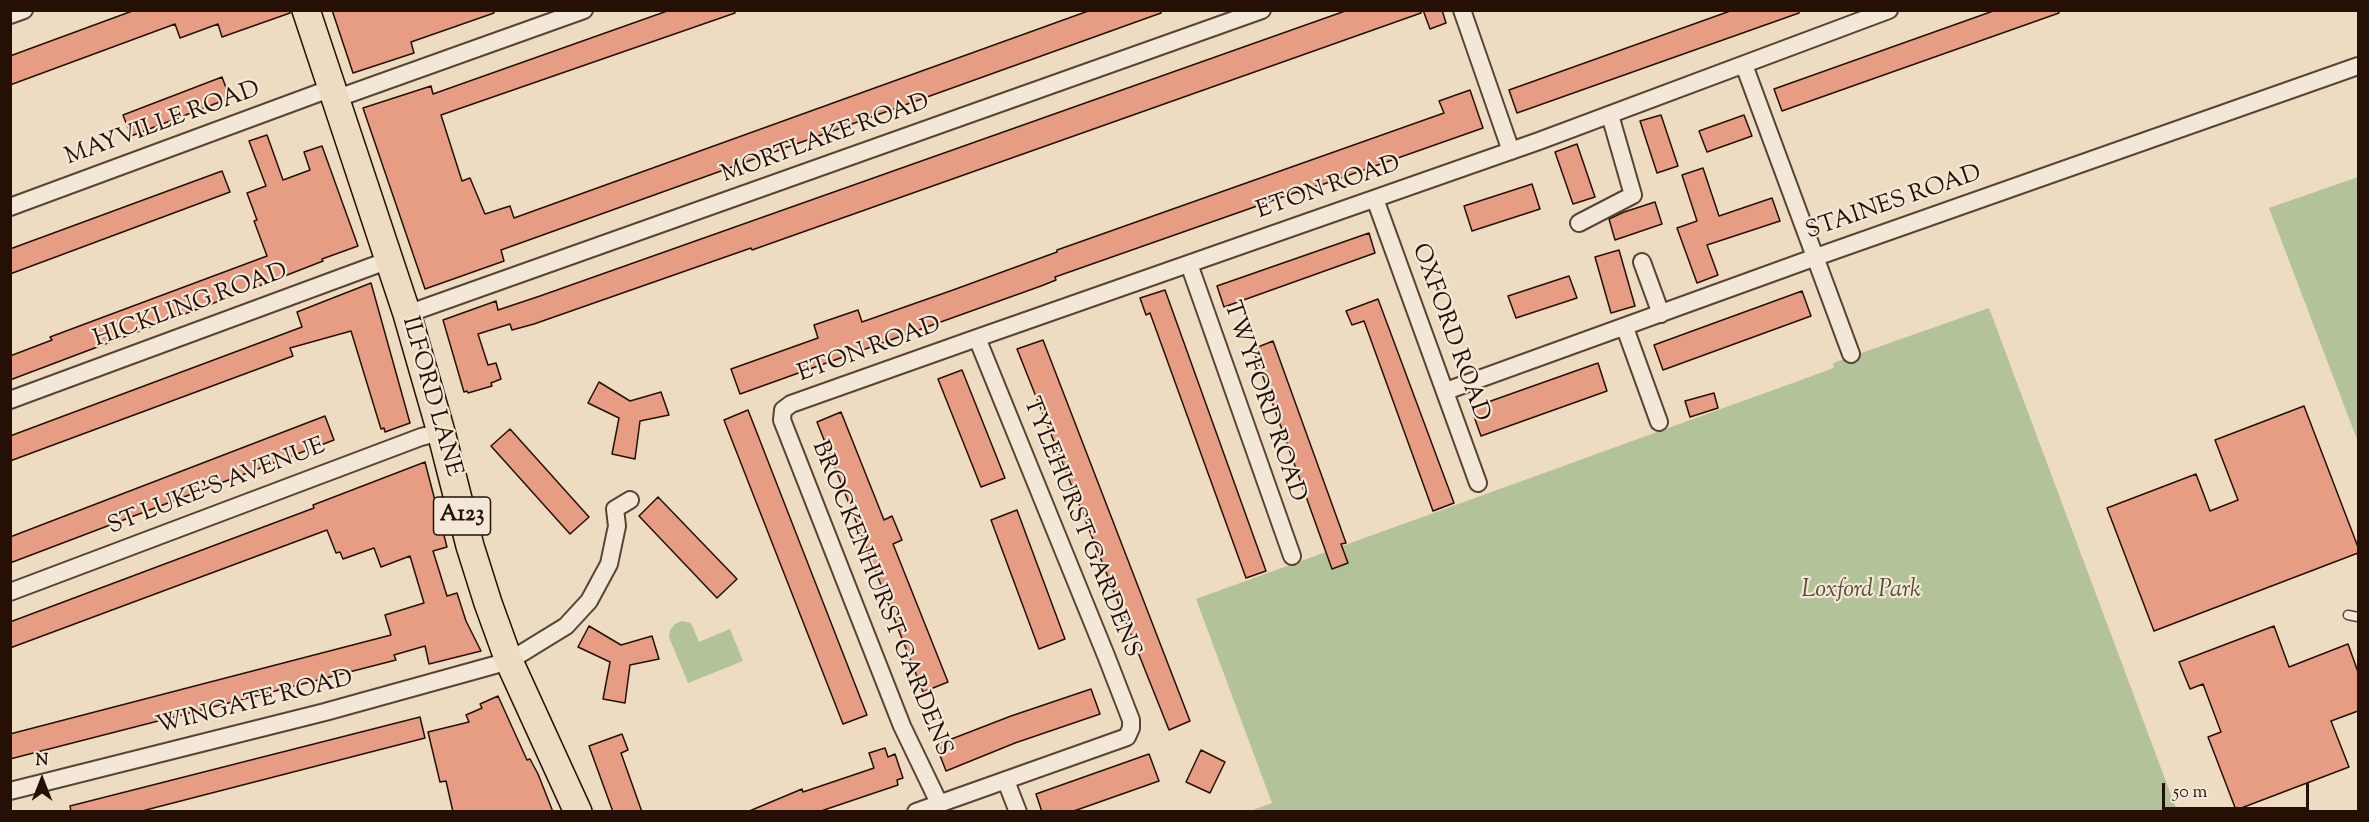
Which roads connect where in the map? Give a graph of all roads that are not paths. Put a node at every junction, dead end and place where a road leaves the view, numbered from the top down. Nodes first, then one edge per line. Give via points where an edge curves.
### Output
1 (24, 10) edge
2 (306, 10) edge
3 (584, 10) edge
4 (1262, 10) edge
5 (1462, 10) edge
6 (1888, 11) edge
7 (10, 15) edge
8 (1744, 65) junction
9 (2358, 66) edge
10 (334, 94) junction
11 (1610, 115) junction
12 (1511, 151) junction
13 (1375, 199) junction
14 (10, 207) edge
15 (1579, 223) dead end
16 (1816, 257) junction
17 (389, 260) junction
18 (1642, 262) dead end
19 (1190, 264) junction
20 (407, 314) junction
21 (1661, 314) junction
22 (1625, 328) junction
23 (977, 338) junction
24 (1851, 354) dead end
25 (1446, 392) junction
26 (10, 400) edge
27 (783, 410) joint
28 (1659, 422) dead end
29 (441, 432) junction
30 (1478, 483) dead end
31 (630, 500) dead end
32 (1292, 556) dead end
33 (10, 592) edge
34 (2348, 615) dead end
35 (2358, 618) edge
36 (509, 661) junction
37 (1006, 781) junction
38 (10, 791) edge
39 (939, 803) junction
40 (578, 812) edge
41 (916, 812) edge
42 (1018, 812) edge

1 - 7 street
2 - 10 main road, ILFORD LANE / A123
3 - 10 street, MAYVILLE ROAD
4 - 20 street, MORTLAKE ROAD
5 - 12 street
6 - 8 street, ETON ROAD
8 - 11 street, ETON ROAD
8 - 16 street
9 - 16 street, STAINES ROAD
10 - 14 street, MAYVILLE ROAD
10 - 17 main road, ILFORD LANE / A123
11 - 12 street, ETON ROAD
11 - 15 street via 1633,195
12 - 13 street, ETON ROAD
13 - 19 street, ETON ROAD
13 - 25 street, OXFORD ROAD
16 - 21 street, STAINES ROAD
16 - 24 street
17 - 20 main road, ILFORD LANE / A123
17 - 26 street, HICKLING ROAD
18 - 21 street
19 - 23 street, ETON ROAD
19 - 32 street, TWYFORD ROAD
20 - 29 main road, ILFORD LANE / A123
21 - 22 street, STAINES ROAD
22 - 25 street, STAINES ROAD
22 - 28 street
23 - 27 street, ETON ROAD
23 - 37 street, TYLEHURST GARDENS via 1131,720 1127,736
25 - 30 street, OXFORD ROAD
27 - 39 street, BROCKENHURST GARDENS via 782,420 898,715
29 - 33 street, ST LUKE'S AVENUE
29 - 36 main road, ILFORD LANE / A123 via 470,546
31 - 36 street, WINGATE ROAD via 615,509 617,526 609,564 589,601 566,627
34 - 35 lane
36 - 38 street, WINGATE ROAD
36 - 40 main road, ILFORD LANE / A123
37 - 39 street
37 - 42 street
39 - 41 street

